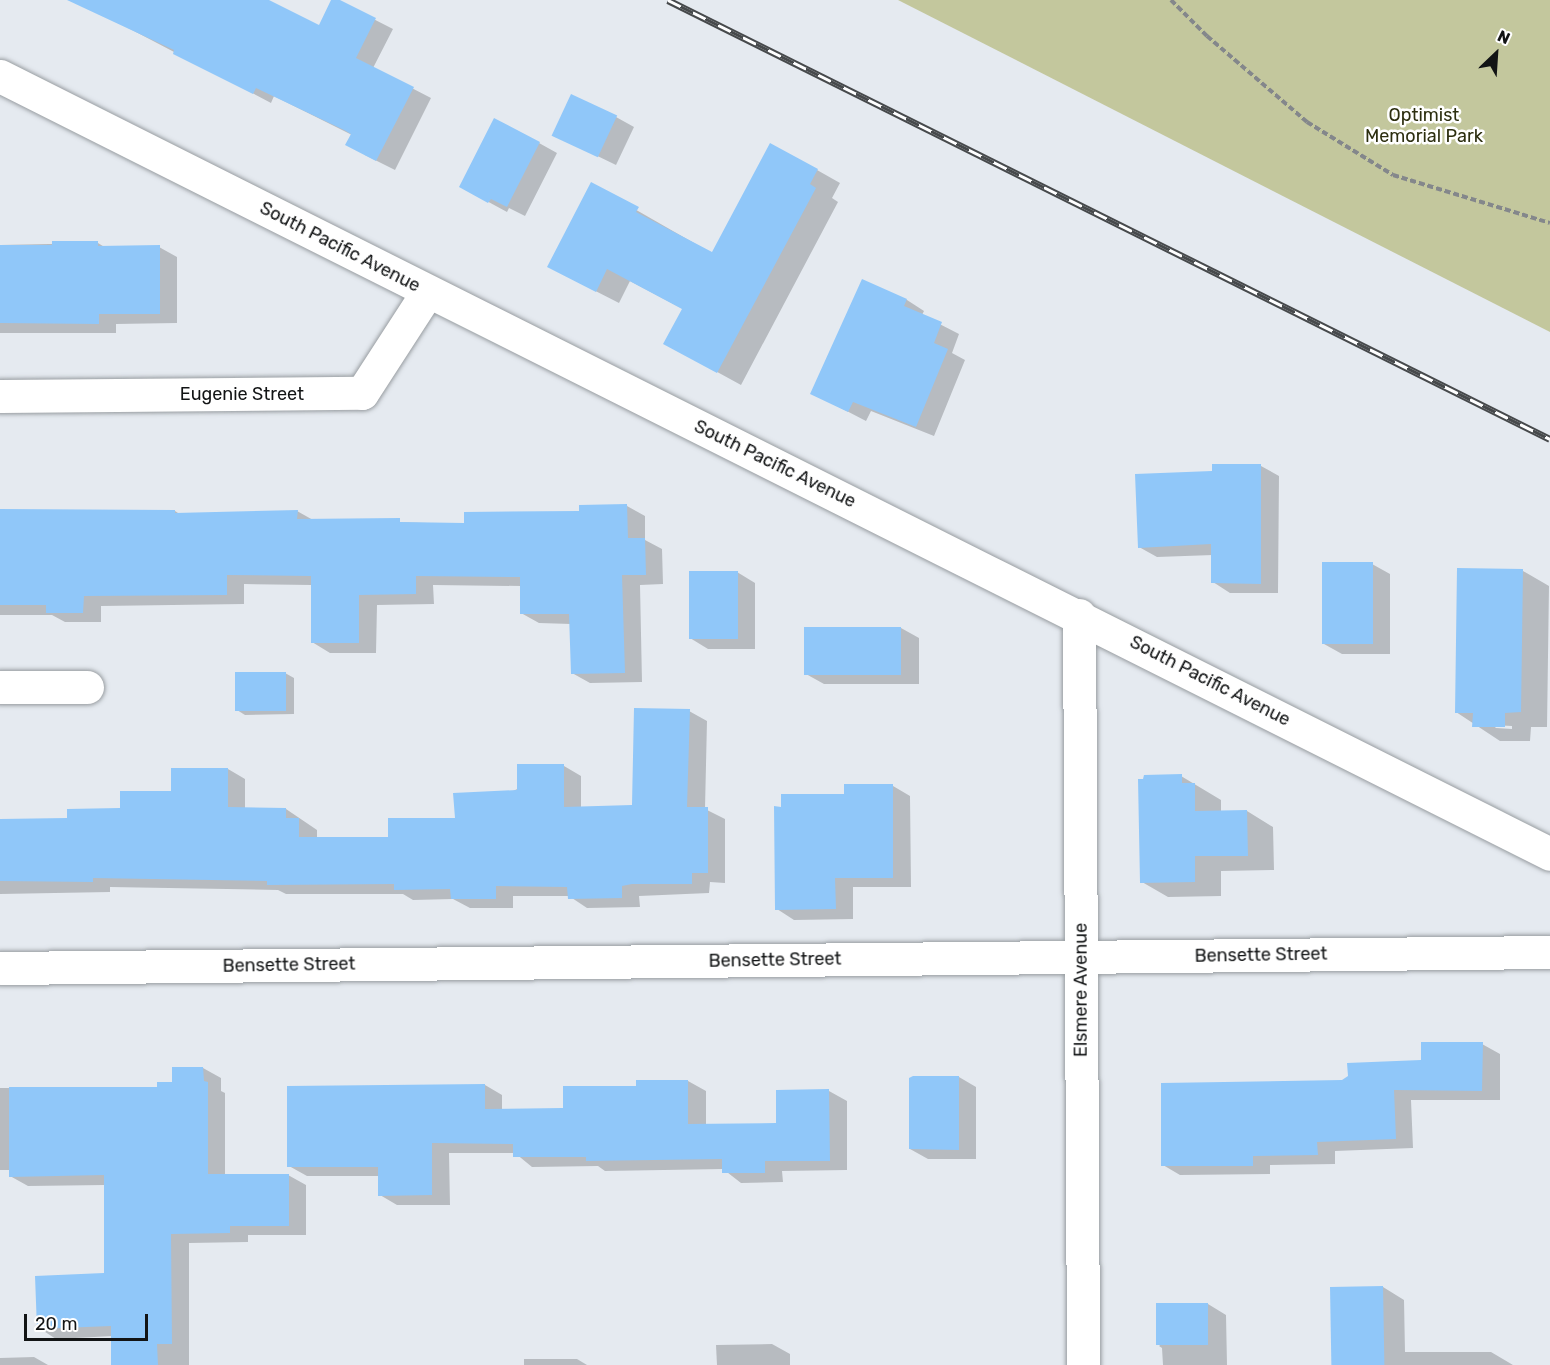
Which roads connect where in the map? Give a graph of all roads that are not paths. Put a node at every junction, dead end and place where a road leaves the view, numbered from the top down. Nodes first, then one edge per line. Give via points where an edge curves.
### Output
1 (0, 76) edge
2 (428, 291) junction
3 (0, 396) edge
4 (1079, 615) junction
5 (0, 687) edge
6 (87, 687) dead end
7 (1550, 854) edge
8 (1550, 952) edge
9 (1081, 957) junction
10 (0, 968) edge
11 (1083, 1365) edge

1 - 2 street, South Pacific Avenue
2 - 3 street, Eugenie Street via 362,393
2 - 4 street, South Pacific Avenue
4 - 7 street, South Pacific Avenue
4 - 9 street, Elsmere Avenue
5 - 6 street
8 - 9 street, Bensette Street
9 - 10 street, Bensette Street
9 - 11 street, Elsmere Avenue

